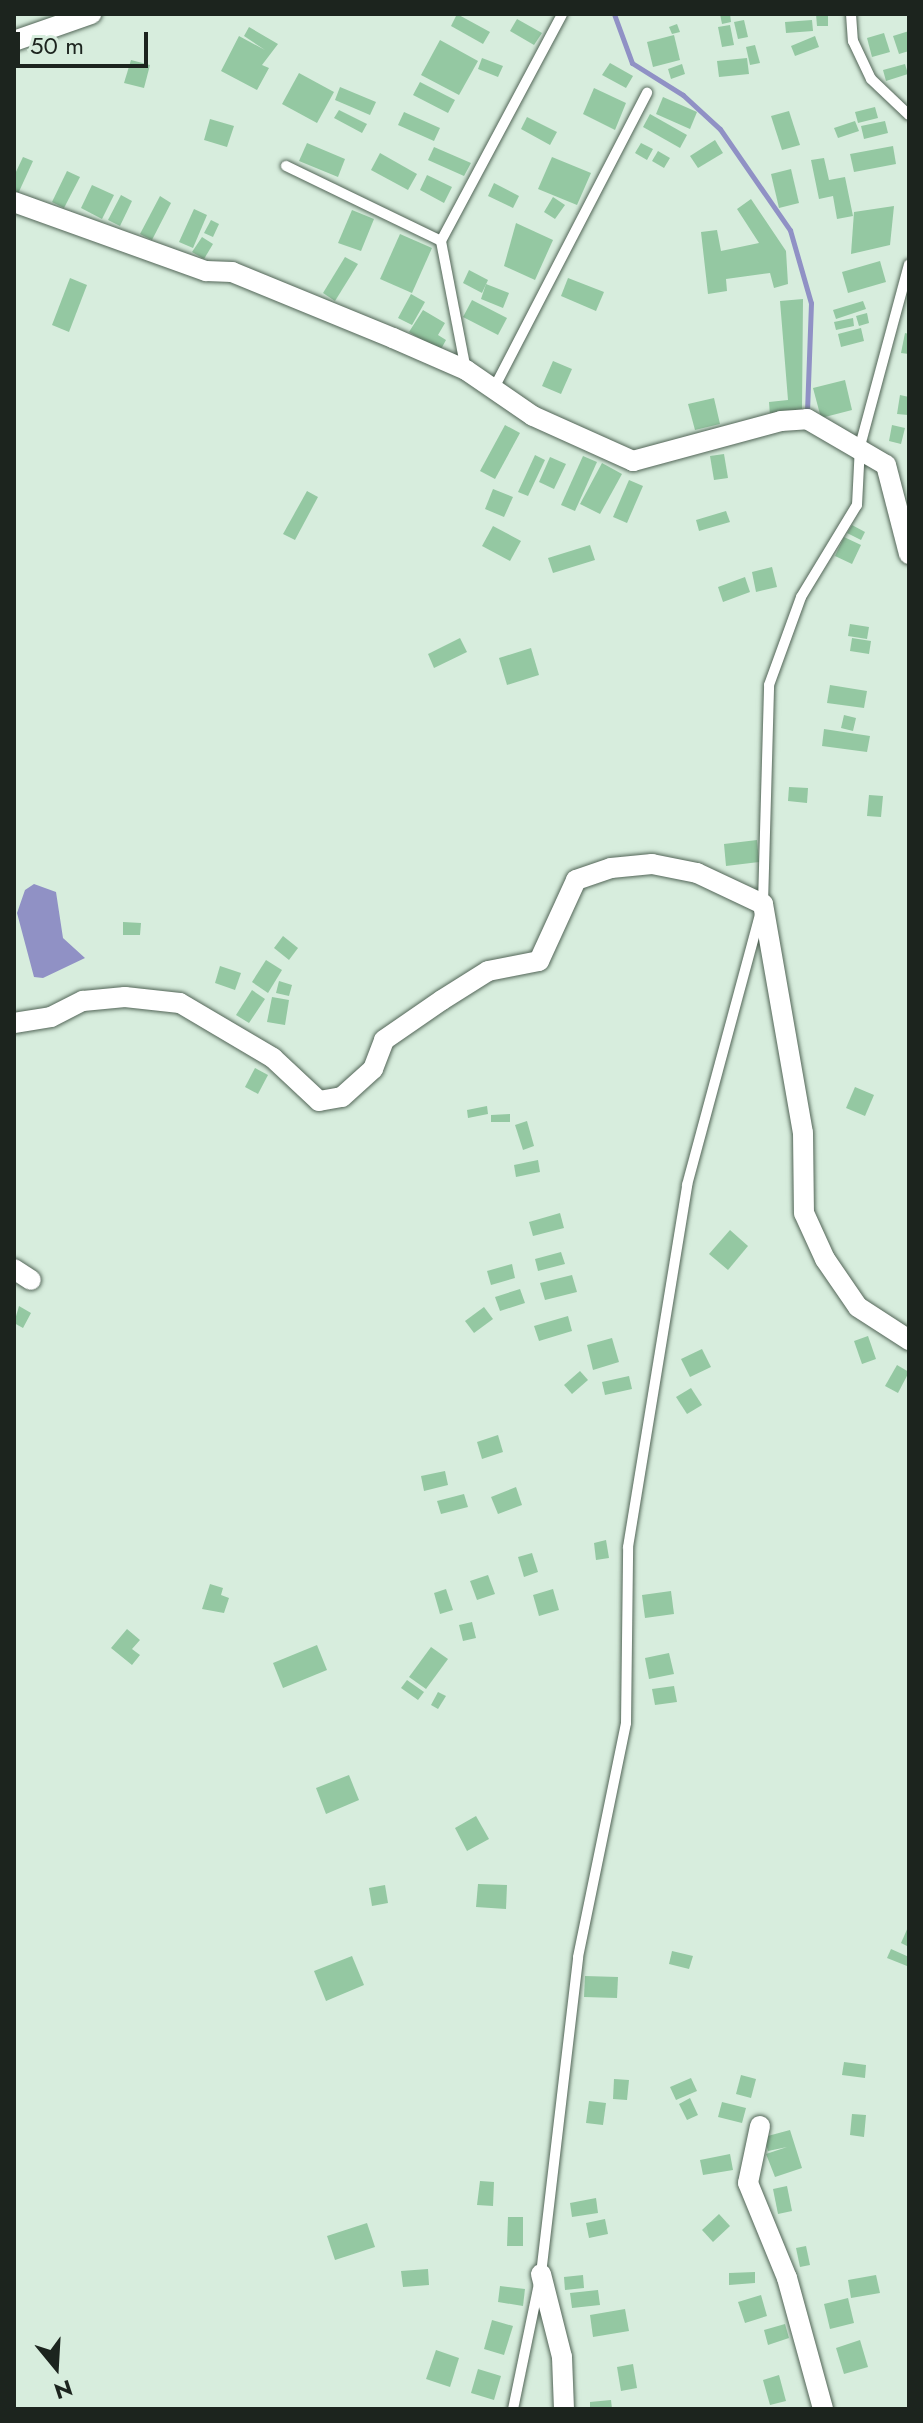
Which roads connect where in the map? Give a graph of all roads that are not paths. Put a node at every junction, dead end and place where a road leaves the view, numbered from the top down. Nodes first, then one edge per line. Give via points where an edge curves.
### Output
1 (91, 14) edge
2 (562, 14) edge
3 (851, 14) edge
4 (14, 41) edge
5 (647, 93) dead end
6 (909, 115) edge
7 (286, 166) dead end
8 (14, 202) edge
9 (441, 241) junction
10 (909, 264) edge
11 (466, 370) junction
12 (493, 390) junction
13 (860, 446) junction
14 (909, 554) edge
15 (763, 904) junction
16 (14, 1023) edge
17 (909, 1340) edge
18 (760, 2126) dead end
19 (541, 2274) junction
20 (513, 2409) edge
21 (564, 2409) edge
22 (823, 2409) edge

1 - 4 street
2 - 9 lane
3 - 6 lane via 853,41 871,79
5 - 12 lane
7 - 9 lane
8 - 11 street via 206,271 232,272
9 - 11 lane
10 - 13 lane
11 - 12 street
12 - 13 street via 533,416 633,461 807,419
13 - 14 street via 886,465
13 - 15 lane via 857,505 801,597 769,685
15 - 16 street via 697,873 652,864 611,868 576,880 539,961 488,971 442,1000 384,1040 373,1069 342,1097 319,1101 273,1058 180,1003 125,997 83,1001 51,1017
15 - 17 street via 803,1133 804,1213 825,1259 858,1307
15 - 19 lane via 687,1185 628,1547 626,1723 578,1957
18 - 22 street via 748,2183 787,2278
19 - 20 lane
19 - 21 street via 562,2357

